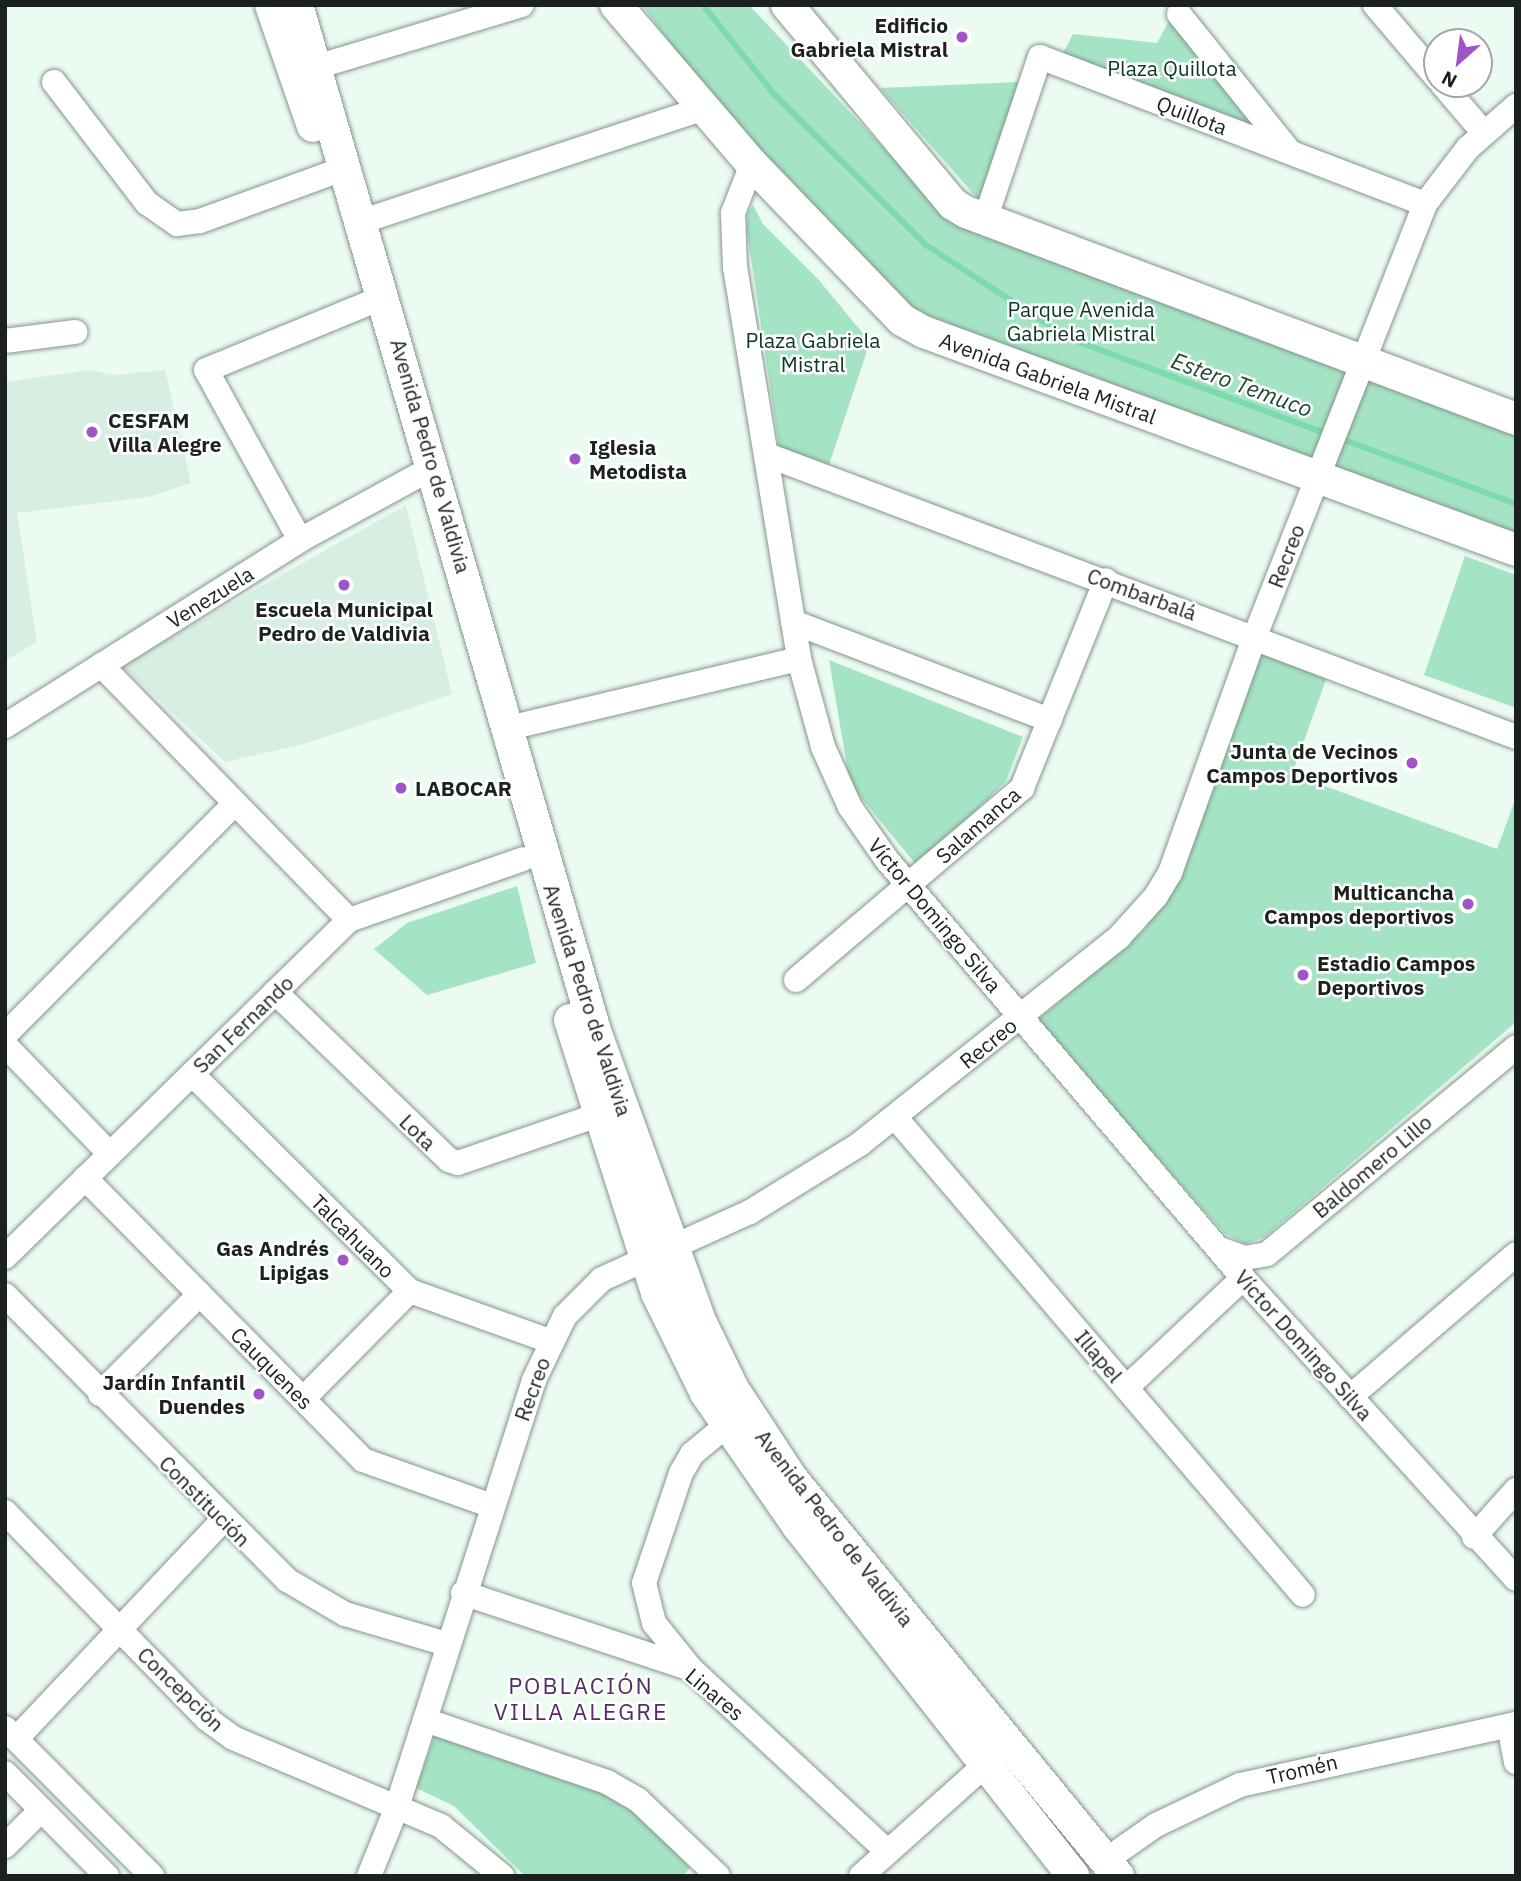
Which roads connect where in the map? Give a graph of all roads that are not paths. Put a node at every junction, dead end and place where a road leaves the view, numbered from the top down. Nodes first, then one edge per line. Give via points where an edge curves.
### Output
1 (271, 5) edge
2 (298, 5) edge
3 (522, 5) edge
4 (616, 5) edge
5 (787, 5) edge
6 (1375, 5) edge
7 (1179, 14) dead end
8 (1423, 62) edge
9 (316, 67) junction
10 (54, 82) dead end
11 (1454, 98) edge
12 (1516, 106) edge
13 (702, 109) junction
14 (1484, 133) junction
15 (1289, 152) junction
16 (752, 164) junction
17 (329, 174) junction
18 (1425, 204) junction
19 (985, 220) junction
20 (363, 221) junction
21 (369, 303) junction
22 (75, 332) dead end
23 (5, 341) edge
24 (1359, 362) junction
25 (1515, 418) edge
26 (767, 454) junction
27 (1318, 470) junction
28 (419, 475) junction
29 (300, 540) junction
30 (1516, 550) edge
31 (1106, 580) junction
32 (793, 622) junction
33 (1255, 636) junction
34 (799, 659) junction
35 (102, 665) junction
36 (1050, 720) junction
37 (5, 726) edge
38 (509, 728) junction
39 (1516, 737) edge
40 (234, 804) junction
41 (523, 859) junction
42 (909, 885) junction
43 (349, 920) junction
44 (796, 980) dead end
45 (275, 992) junction
46 (1021, 1017) junction
47 (5, 1035) edge
48 (5, 1045) edge
49 (1514, 1053) edge
50 (192, 1074) junction
51 (598, 1115) junction
52 (895, 1117) junction
53 (110, 1154) junction
54 (85, 1178) junction
55 (1220, 1249) junction
56 (658, 1253) junction
57 (1516, 1254) edge
58 (5, 1257) edge
59 (1243, 1278) junction
60 (410, 1292) junction
61 (200, 1294) junction
62 (5, 1295) edge
63 (550, 1341) junction
64 (1126, 1388) junction
65 (100, 1394) junction
66 (1350, 1396) junction
67 (303, 1399) junction
68 (728, 1424) junction
69 (1516, 1490) edge
70 (492, 1506) junction
71 (5, 1513) edge
72 (223, 1520) junction
73 (1474, 1537) junction
74 (1516, 1579) edge
75 (463, 1593) junction
76 (1303, 1595) dead end
77 (122, 1630) junction
78 (447, 1644) junction
79 (691, 1669) junction
80 (425, 1720) junction
81 (1512, 1725) edge
82 (10, 1734) edge
83 (1516, 1762) edge
84 (985, 1766) junction
85 (5, 1773) edge
86 (397, 1807) junction
87 (41, 1810) junction
88 (5, 1846) edge
89 (887, 1851) junction
90 (1108, 1871) edge
91 (716, 1875) edge
92 (107, 1876) edge
93 (152, 1876) edge
94 (369, 1876) edge
95 (502, 1876) edge
96 (861, 1876) edge
97 (1073, 1876) edge

1 - 17 main road, Avenida Pedro de Valdivia
2 - 9 main road, Avenida Pedro de Valdivia
3 - 9 street
4 - 13 main road, Avenida Gabriela Mistral
5 - 19 main road via 953,204
6 - 8 street
7 - 15 street
9 - 20 main road, Avenida Pedro de Valdivia
10 - 17 street via 148,203 177,224 200,221
11 - 14 street
12 - 14 street, Recreo
13 - 16 main road, Avenida Gabriela Mistral
13 - 20 street
14 - 18 street, Recreo via 1453,164
15 - 18 street, Quillota
15 - 19 street, Quillota via 1040,57
16 - 26 street, Víctor Domingo Silva via 733,213 734,253
16 - 27 main road, Avenida Gabriela Mistral via 902,320 924,332
17 - 21 main road, Avenida Pedro de Valdivia
18 - 24 street, Recreo
19 - 24 main road
20 - 38 main road, Avenida Pedro de Valdivia
21 - 28 main road, Avenida Pedro de Valdivia
21 - 29 street via 206,370
22 - 23 street
24 - 25 main road
24 - 27 street, Recreo
26 - 31 street, Combarbalá
26 - 32 street, Víctor Domingo Silva
27 - 30 main road, Avenida Gabriela Mistral
27 - 33 street, Recreo
28 - 29 street, Venezuela
28 - 41 main road, Avenida Pedro de Valdivia
29 - 35 street, Venezuela
31 - 33 street, Combarbalá
31 - 36 street, Salamanca
32 - 34 street, Víctor Domingo Silva
32 - 36 street
33 - 39 street, Combarbalá
33 - 46 street, Recreo via 1170,873 1119,937
34 - 38 street
34 - 42 street, Víctor Domingo Silva via 835,778 867,834
35 - 37 street, Venezuela
35 - 40 street
36 - 42 street, Salamanca via 1023,788
38 - 56 main road, Avenida Pedro de Valdivia
40 - 43 street
40 - 47 street
41 - 43 street, San Fernando
41 - 51 main road, Avenida Pedro de Valdivia
42 - 44 street, Salamanca
42 - 46 street, Víctor Domingo Silva
43 - 45 street, San Fernando
45 - 50 street, San Fernando
45 - 51 street, Lota via 449,1160 458,1163
46 - 52 street, Recreo
46 - 55 street, Víctor Domingo Silva
48 - 53 street
49 - 55 street, Baldomero Lillo via 1267,1254 1245,1258
50 - 53 street, San Fernando
50 - 60 street, Talcahuano
51 - 56 main road, Avenida Pedro de Valdivia
52 - 56 street, Recreo via 787,1192
52 - 64 street, Illapel
53 - 54 street, San Fernando
54 - 58 street, San Fernando
54 - 61 street, Cauquenes
55 - 59 street, Víctor Domingo Silva
56 - 63 street, Recreo via 602,1279 582,1294
56 - 68 main road, Avenida Pedro de Valdivia via 687,1359
56 - 90 main road, Avenida Pedro de Valdivia via 771,1450
57 - 66 street
59 - 64 street
59 - 66 street, Víctor Domingo Silva
60 - 63 street, Talcahuano
60 - 67 street
61 - 65 street
61 - 67 street, Cauquenes
62 - 65 street, Constitución
63 - 70 street, Recreo
64 - 76 street, Illapel
65 - 72 street, Constitución
66 - 73 street, Víctor Domingo Silva
67 - 70 street, Cauquenes via 363,1460
68 - 79 street via 692,1454 681,1472 643,1583 654,1623
68 - 84 main road, Avenida Pedro de Valdivia via 798,1526
69 - 73 street
70 - 75 street, Recreo
71 - 77 street, Concepción
72 - 77 street
72 - 78 street, Constitución via 287,1580 326,1605
73 - 74 street, Víctor Domingo Silva
75 - 78 street, Recreo
75 - 79 street, Linares
77 - 82 street
77 - 86 street, Concepción via 207,1719 233,1738
78 - 80 street, Recreo
79 - 89 street, Linares
80 - 86 street, Recreo
80 - 91 street via 607,1782 638,1800
81 - 83 street
81 - 90 street, Tromén via 1240,1785 1174,1815
82 - 93 street
84 - 89 street
84 - 97 main road, Avenida Pedro de Valdivia
85 - 87 street
86 - 94 street, Recreo
86 - 95 street, Concepción via 460,1838
87 - 88 street
87 - 92 street
89 - 96 street

